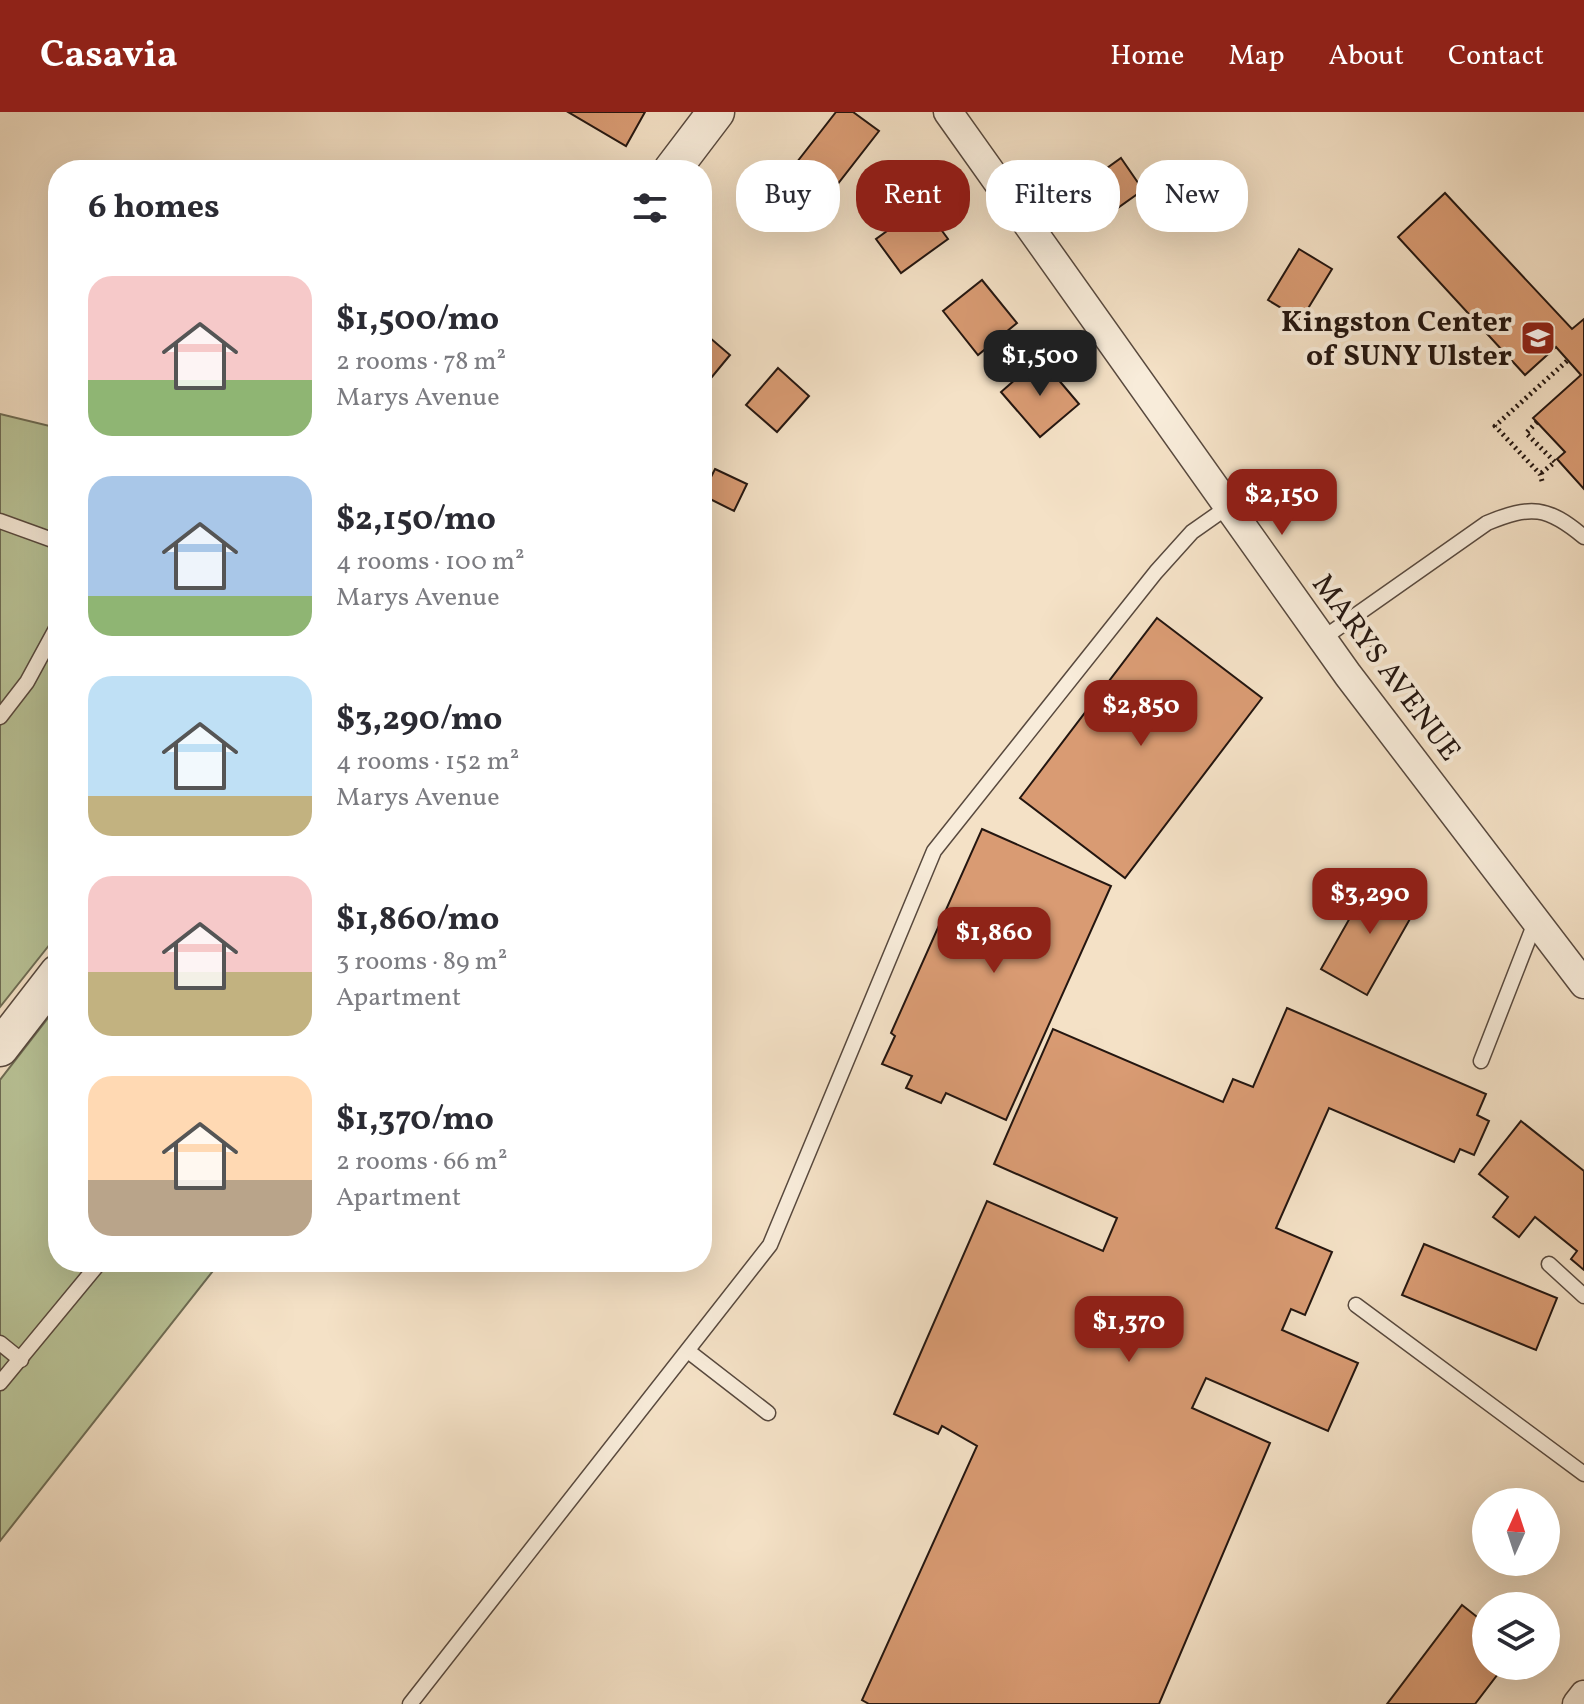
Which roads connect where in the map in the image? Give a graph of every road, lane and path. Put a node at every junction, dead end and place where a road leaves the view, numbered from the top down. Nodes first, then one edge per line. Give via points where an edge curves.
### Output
1 (716, 112) edge
2 (948, 112) edge
3 (680, 160) edge
4 (1568, 360) dead end
5 (1537, 422) dead end
6 (1229, 506) junction
7 (3, 525) edge
8 (1584, 537) edge
9 (48, 539) edge
10 (1322, 639) junction
11 (48, 643) edge
12 (0, 717) edge
13 (1536, 919) junction
14 (1584, 984) edge
15 (48, 986) edge
16 (0, 1048) edge
17 (1481, 1061) dead end
18 (1549, 1264) dead end
19 (92, 1272) edge
20 (1584, 1296) edge
21 (1356, 1305) dead end
22 (0, 1343) edge
23 (688, 1351) junction
24 (21, 1360) junction
25 (0, 1383) edge
26 (768, 1413) dead end
27 (1584, 1474) edge
28 (1584, 1695) edge
29 (410, 1704) edge
30 (1577, 1704) edge

1 - 3 street
2 - 6 street, MARYS AVENUE
4 - 5 path via 1495,426 1541,477 1555,462 1526,433
6 - 10 street, MARYS AVENUE
6 - 23 lane via 1192,532 1156,572 934,851 770,1245
7 - 9 lane
8 - 10 lane via 1544,510 1517,510 1487,523
10 - 13 street, MARYS AVENUE
11 - 12 lane
13 - 14 street, MARYS AVENUE
13 - 17 lane
15 - 16 street
18 - 20 lane
19 - 24 lane
21 - 27 lane
22 - 24 lane
23 - 26 lane
23 - 29 lane
24 - 25 lane
28 - 30 street

